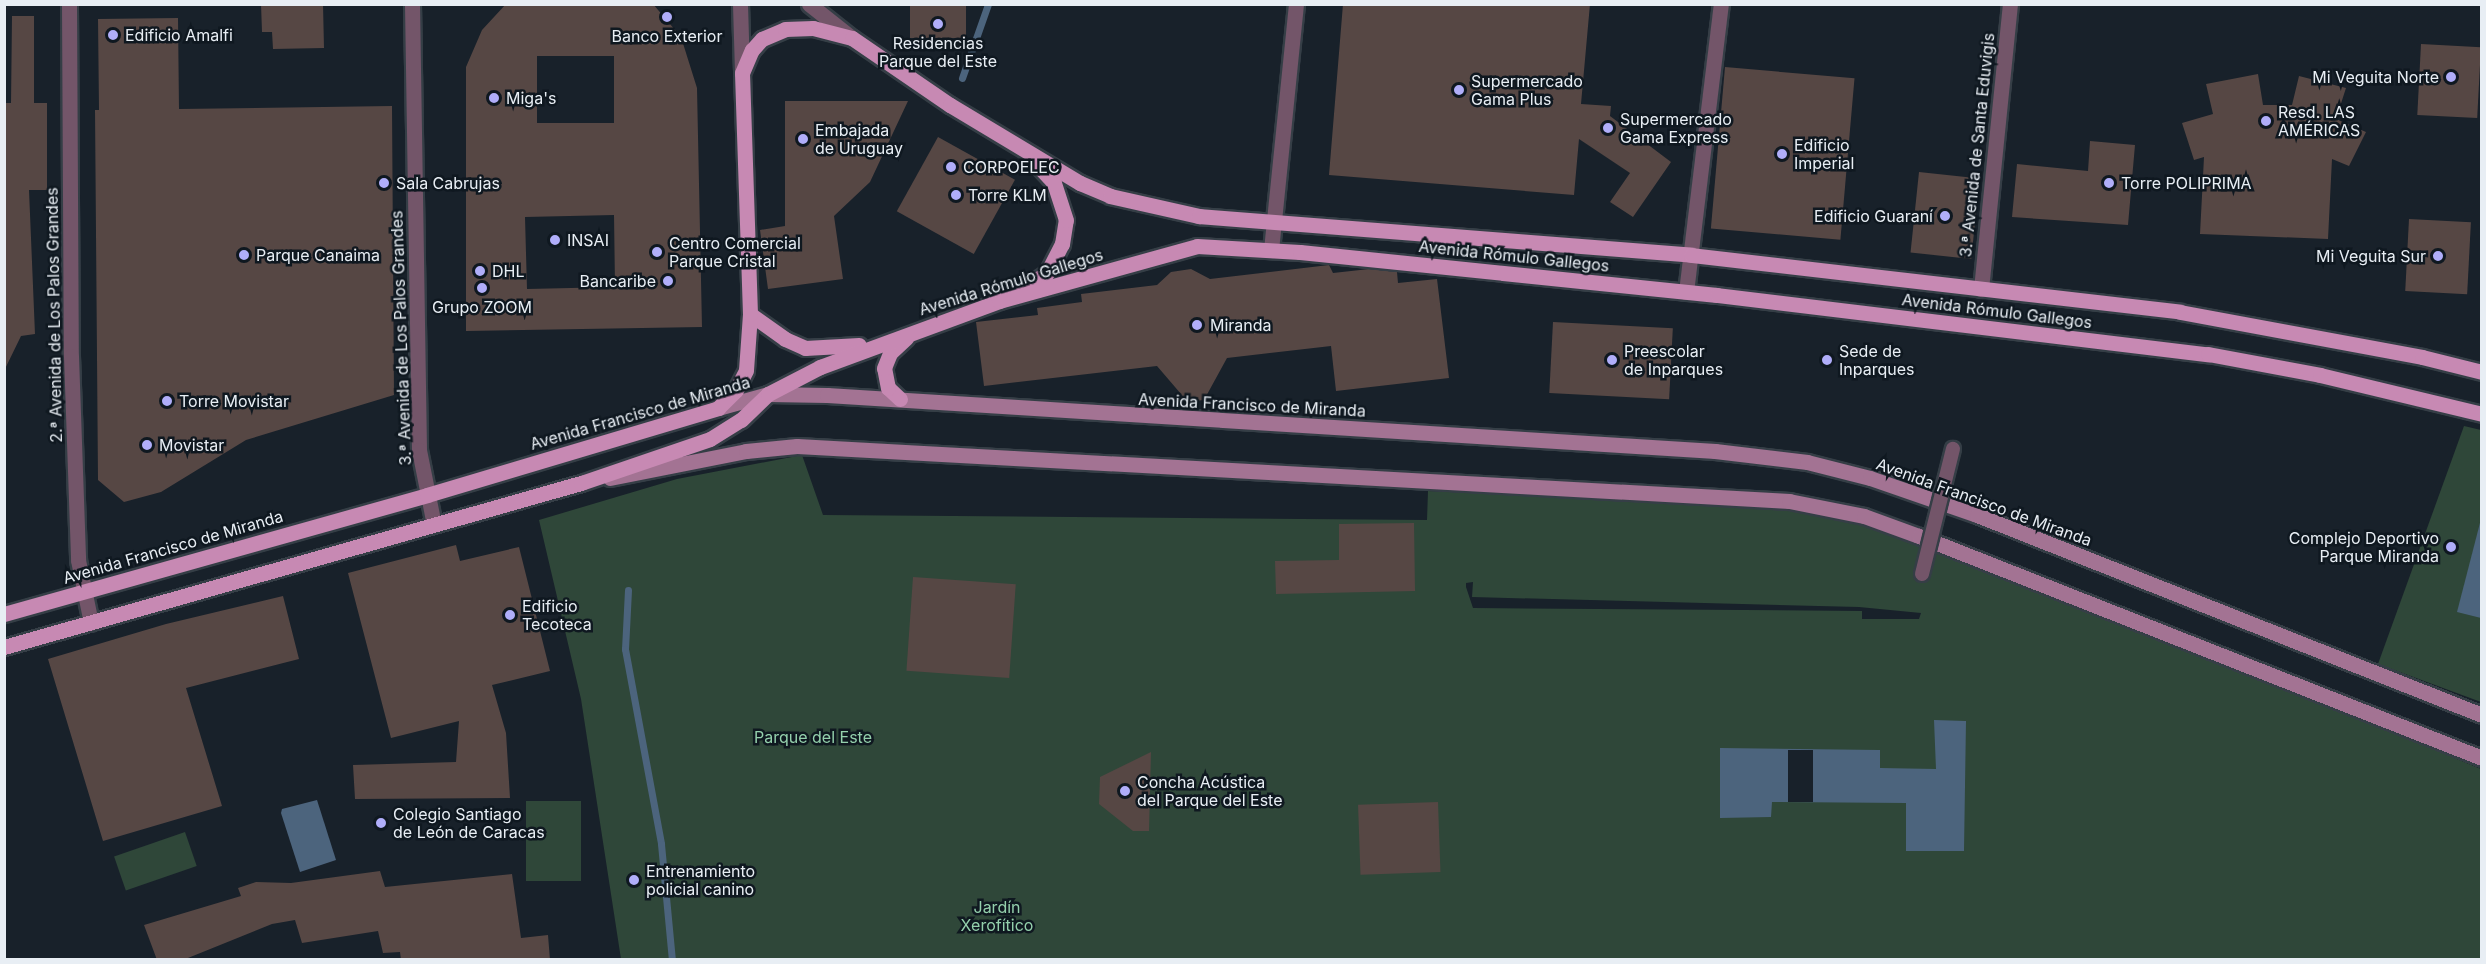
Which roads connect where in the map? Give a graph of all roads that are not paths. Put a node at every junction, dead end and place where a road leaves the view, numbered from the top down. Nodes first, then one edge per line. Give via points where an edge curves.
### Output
1 (69, 4) edge
2 (412, 4) edge
3 (740, 4) edge
4 (809, 4) edge
5 (1296, 4) edge
6 (1721, 4) edge
7 (2010, 4) edge
8 (852, 38) junction
9 (742, 73) junction
10 (1004, 139) junction
11 (1273, 221) junction
12 (1271, 250) junction
13 (1691, 255) junction
14 (1981, 289) junction
15 (1686, 292) junction
16 (999, 301) junction
17 (750, 314) junction
18 (912, 332) junction
19 (2481, 372) edge
20 (768, 394) junction
21 (900, 399) junction
22 (718, 408) junction
23 (2481, 414) edge
24 (1953, 449) dead end
25 (581, 483) junction
26 (427, 495) junction
27 (434, 525) junction
28 (1922, 574) dead end
29 (85, 590) junction
30 (4, 614) edge
31 (91, 623) junction
32 (4, 648) edge
33 (2481, 715) edge
34 (2481, 758) edge

1 - 29 street, 2.ª Avenida de Los Palos Grandes via 70,356 78,560
2 - 26 street, 3.ª Avenida de Los Palos Grandes via 419,450
3 - 9 street
4 - 8 street
5 - 11 street
6 - 13 street
7 - 14 street, 3.ª Avenida de Santa Eduvigis
8 - 9 main road, Avenida Rómulo Gallegos via 813,28 785,29 762,39 752,50
8 - 10 main road, Avenida Rómulo Gallegos
9 - 17 main road
10 - 11 main road, Avenida Rómulo Gallegos via 1110,196 1199,216
10 - 16 main road via 1054,183 1066,220 1062,244 1047,273
11 - 12 street
11 - 13 main road, Avenida Rómulo Gallegos
12 - 15 main road, Avenida Rómulo Gallegos
12 - 16 main road, Avenida Rómulo Gallegos via 1197,246
13 - 14 main road, Avenida Rómulo Gallegos
13 - 15 street
14 - 19 main road, Avenida Rómulo Gallegos via 2180,312 2422,357
15 - 23 main road, Avenida Rómulo Gallegos via 2208,354 2320,375
16 - 18 main road, Avenida Rómulo Gallegos
17 - 18 main road via 785,339 817,349 856,346
17 - 22 main road via 746,370 736,390
18 - 20 main road, Avenida Rómulo Gallegos via 820,367
18 - 21 main road via 890,353 884,368 888,388
20 - 21 main road, Avenida Francisco de Miranda
20 - 22 main road, Avenida Francisco de Miranda
20 - 25 main road, Avenida Rómulo Gallegos via 741,420 710,440
21 - 33 main road, Avenida Francisco de Miranda via 1714,451 1807,462 1961,509
22 - 26 main road, Avenida Francisco de Miranda
24 - 28 street, bridge
25 - 27 main road
25 - 34 main road via 746,451 797,446 1789,501 1864,516 1919,536
26 - 27 street, 3.ª Avenida de Los Palos Grandes
26 - 29 main road, Avenida Francisco de Miranda
27 - 31 main road
29 - 30 main road, Avenida Francisco de Miranda
29 - 31 street, 2.ª Avenida de Los Palos Grandes
31 - 32 main road

